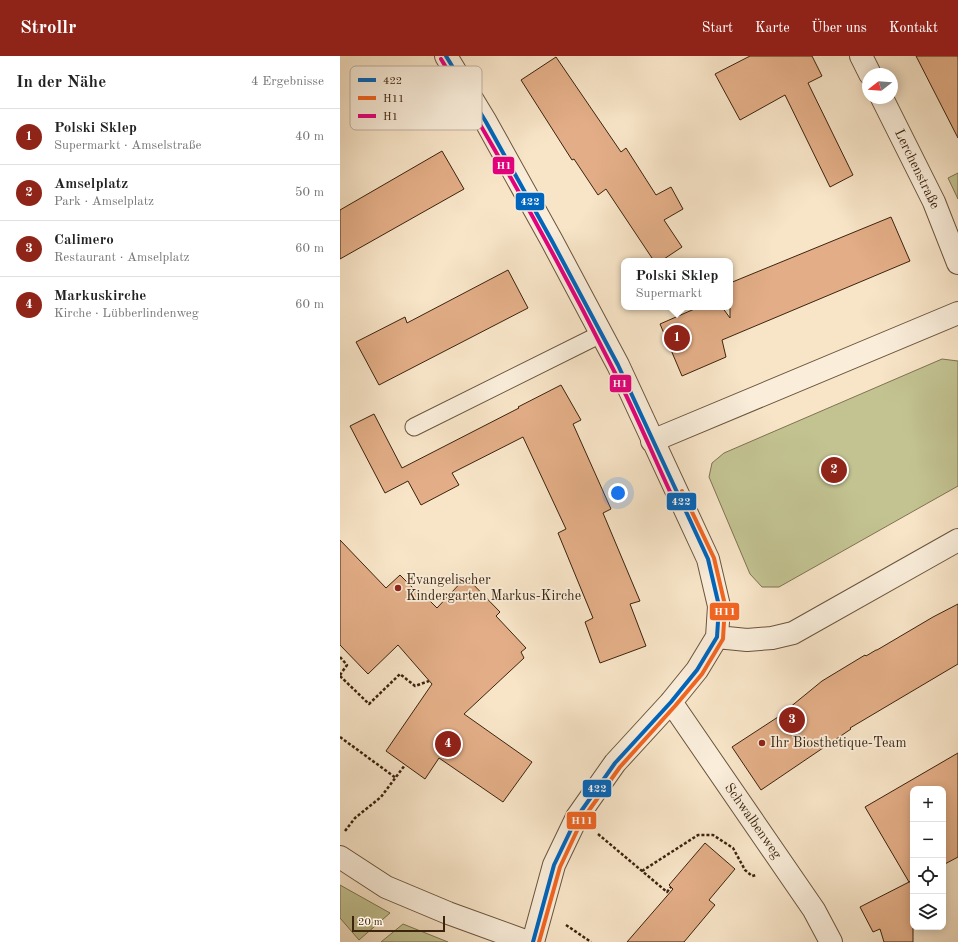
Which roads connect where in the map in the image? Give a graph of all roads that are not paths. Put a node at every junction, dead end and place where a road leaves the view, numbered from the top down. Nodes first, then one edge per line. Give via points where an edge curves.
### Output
1 (446, 56) edge
2 (861, 56) edge
3 (452, 66) edge
4 (867, 68) edge
5 (885, 104) edge
6 (482, 118) edge
7 (958, 263) edge
8 (958, 313) edge
9 (601, 334) junction
10 (414, 427) dead end
11 (652, 441) junction
12 (958, 540) edge
13 (717, 636) junction
14 (671, 702) junction
15 (340, 857) edge
16 (528, 942) edge
17 (533, 942) edge
18 (831, 942) edge

1 - 3 street
2 - 4 street
5 - 7 street, Lerchenstraße via 934,202
6 - 9 street
8 - 11 street
9 - 10 lane
9 - 11 street via 618,365
11 - 13 street via 708,559 719,606
12 - 13 street via 794,633 747,640
13 - 14 street via 697,670
14 - 17 street via 615,763 577,817 554,865
14 - 18 street, Schwalbenweg via 814,910
15 - 16 street via 392,889 448,913

